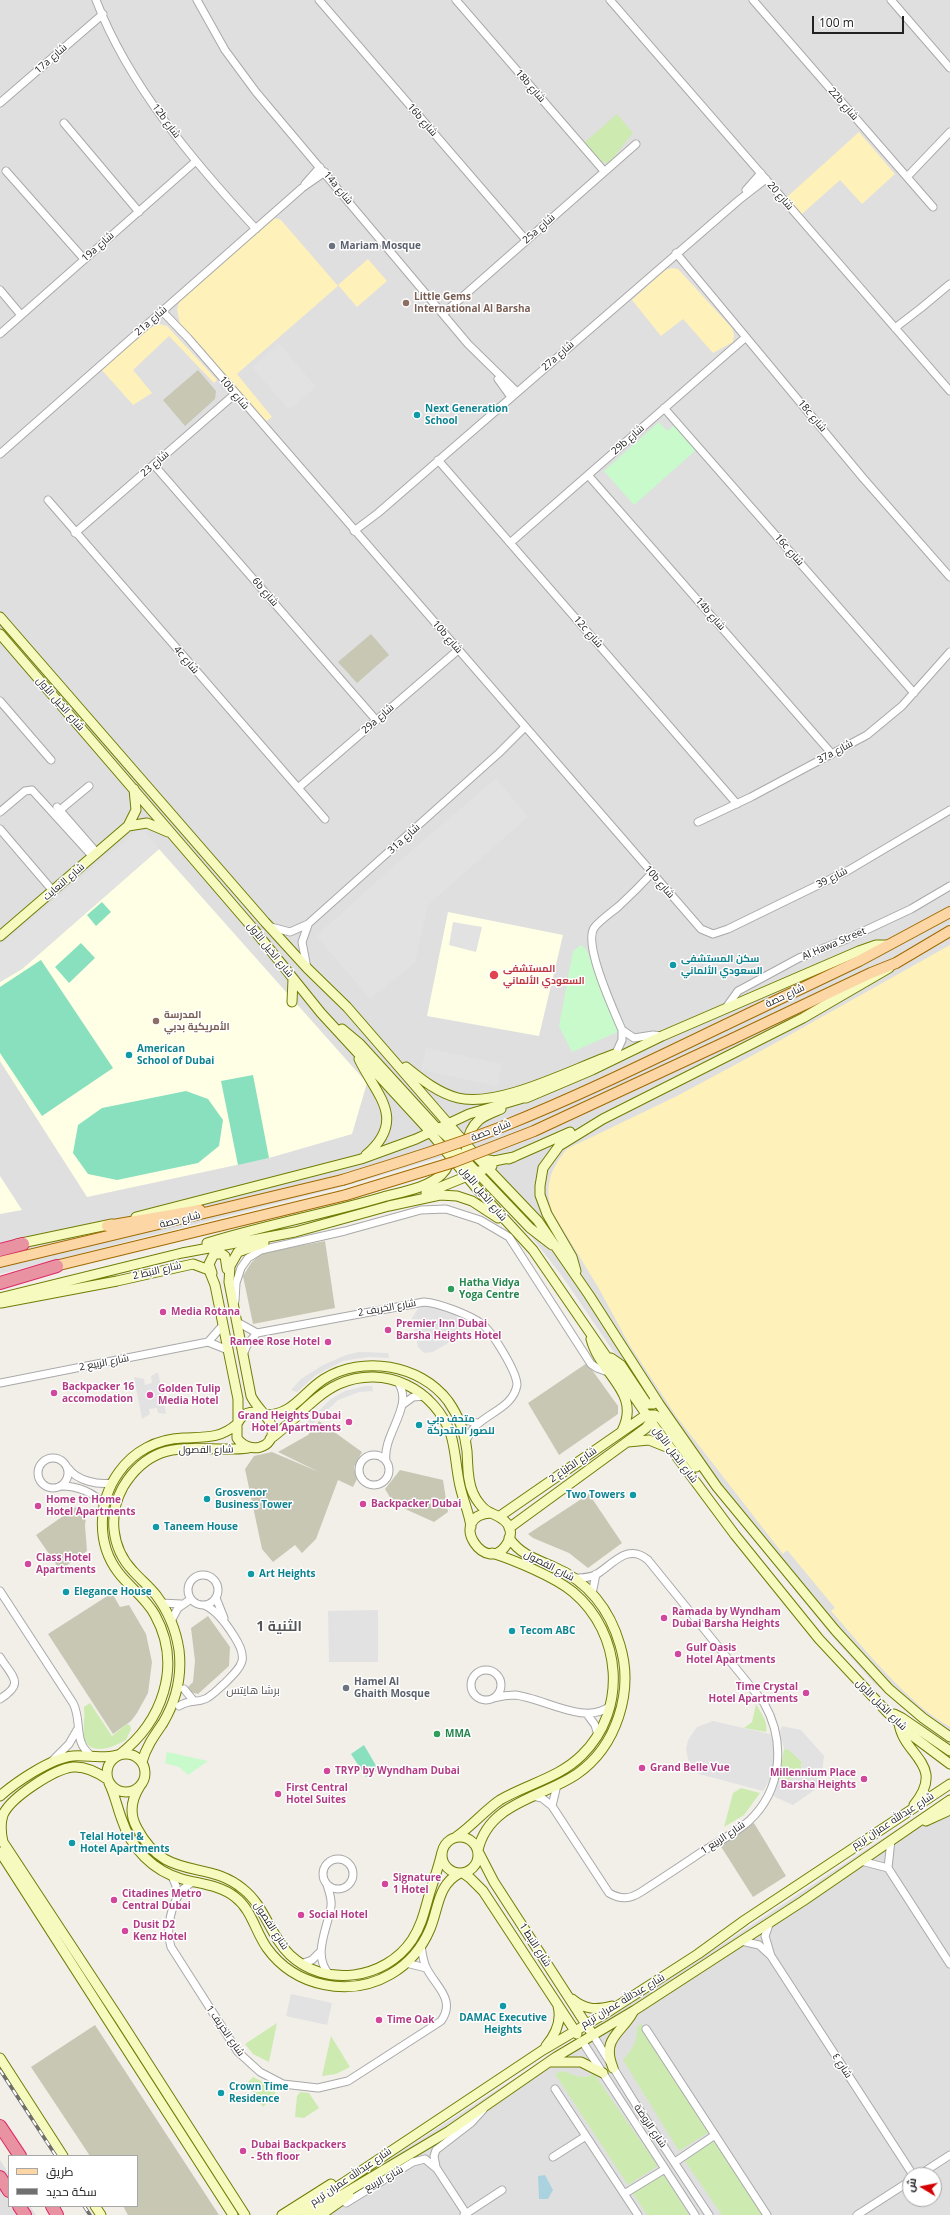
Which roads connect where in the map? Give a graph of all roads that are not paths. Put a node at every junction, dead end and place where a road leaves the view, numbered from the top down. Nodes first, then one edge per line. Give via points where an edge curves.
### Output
1 (96, 0) edge
2 (197, 0) edge
3 (319, 0) edge
4 (456, 0) edge
5 (610, 0) edge
6 (753, 0) edge
7 (891, 0) edge
8 (102, 14) junction
9 (950, 68) edge
10 (0, 103) edge
11 (64, 123) dead end
12 (950, 132) edge
13 (636, 144) dead end
14 (196, 161) junction
15 (323, 169) junction
16 (6, 171) dead end
17 (604, 171) junction
18 (763, 176) junction
19 (907, 177) junction
20 (933, 207) dead end
21 (139, 212) junction
22 (256, 229) junction
23 (526, 240) junction
24 (676, 253) junction
25 (84, 260) junction
26 (950, 284) edge
27 (0, 290) edge
28 (164, 310) junction
29 (442, 314) junction
30 (21, 315) junction
31 (897, 330) junction
32 (0, 334) edge
33 (746, 337) junction
34 (950, 391) edge
35 (235, 394) junction
36 (514, 394) junction
37 (664, 408) junction
38 (0, 454) edge
39 (438, 460) junction
40 (154, 465) junction
41 (588, 475) junction
42 (48, 500) dead end
43 (75, 533) junction
44 (356, 533) junction
45 (510, 543) junction
46 (950, 577) edge
47 (0, 617) edge
48 (0, 622) edge
49 (10, 628) junction
50 (0, 634) edge
51 (458, 650) junction
52 (950, 652) edge
53 (914, 693) junction
54 (0, 701) edge
55 (376, 720) junction
56 (527, 730) junction
57 (832, 754) junction
58 (51, 760) dead end
59 (89, 786) dead end
60 (298, 788) junction
61 (134, 789) junction
62 (737, 804) junction
63 (950, 810) edge
64 (0, 812) edge
65 (325, 819) dead end
66 (698, 822) dead end
67 (128, 826) junction
68 (0, 829) edge
69 (172, 834) junction
70 (95, 855) junction
71 (654, 876) junction
72 (950, 886) edge
73 (53, 891) junction
74 (950, 912) edge
75 (267, 924) junction
76 (308, 924) junction
77 (950, 931) edge
78 (708, 933) joint
79 (0, 936) edge
80 (888, 945) junction
81 (896, 963) junction
82 (307, 968) junction
83 (294, 979) junction
84 (292, 1002) dead end
85 (725, 1009) junction
86 (328, 1020) junction
87 (622, 1030) junction
88 (662, 1036) junction
89 (649, 1043) junction
90 (358, 1052) junction
91 (616, 1053) junction
92 (391, 1055) junction
93 (530, 1096) junction
94 (603, 1119) junction
95 (448, 1123) junction
96 (434, 1130) junction
97 (451, 1147) junction
98 (467, 1152) junction
99 (514, 1157) junction
100 (478, 1158) junction
101 (361, 1159) junction
102 (488, 1168) junction
103 (471, 1176) junction
104 (232, 1206) junction
105 (389, 1206) junction
106 (107, 1226) junction
107 (511, 1227) junction
108 (295, 1232) junction
109 (0, 1244) edge
110 (23, 1244) junction
111 (554, 1246) junction
112 (0, 1250) edge
113 (182, 1253) junction
114 (0, 1262) edge
115 (57, 1266) junction
116 (578, 1278) junction
117 (0, 1279) edge
118 (228, 1282) junction
119 (0, 1283) edge
120 (215, 1285) junction
121 (0, 1298) edge
122 (0, 1303) edge
123 (234, 1308) junction
124 (237, 1322) junction
125 (223, 1325) junction
126 (257, 1333) junction
127 (590, 1334) junction
128 (208, 1342) junction
129 (228, 1350) junction
130 (243, 1355) junction
131 (606, 1356) junction
132 (608, 1372) junction
133 (397, 1381) junction
134 (0, 1383) edge
135 (426, 1396) junction
136 (657, 1401) junction
137 (402, 1406) junction
138 (263, 1414) junction
139 (651, 1417) junction
140 (458, 1418) junction
141 (237, 1422) junction
142 (478, 1423) junction
143 (667, 1428) junction
144 (658, 1431) junction
145 (621, 1432) junction
146 (270, 1439) junction
147 (387, 1441) junction
148 (466, 1442) junction
149 (624, 1443) junction
150 (248, 1448) junction
151 (671, 1449) junction
152 (372, 1455) junction
153 (386, 1461) junction
154 (68, 1468) junction
155 (112, 1483) junction
156 (61, 1486) junction
157 (718, 1487) junction
158 (538, 1489) junction
159 (545, 1502) junction
160 (104, 1505) junction
161 (490, 1513) junction
162 (500, 1516) junction
163 (471, 1527) junction
164 (509, 1528) junction
165 (509, 1538) junction
166 (492, 1553) junction
167 (596, 1574) junction
168 (575, 1578) junction
169 (0, 1590) edge
170 (592, 1594) junction
171 (216, 1598) junction
172 (191, 1599) junction
173 (161, 1603) junction
174 (181, 1604) junction
175 (204, 1605) junction
176 (171, 1621) junction
177 (228, 1627) junction
178 (0, 1657) edge
179 (500, 1682) junction
180 (184, 1689) dead end
181 (516, 1695) junction
182 (494, 1698) junction
183 (0, 1699) edge
184 (193, 1700) junction
185 (179, 1706) dead end
186 (610, 1706) junction
187 (888, 1713) junction
188 (587, 1714) junction
189 (899, 1723) junction
190 (78, 1730) junction
191 (598, 1735) junction
192 (949, 1736) edge
193 (950, 1752) edge
194 (118, 1755) junction
195 (94, 1757) junction
196 (142, 1762) junction
197 (50, 1763) junction
198 (950, 1764) edge
199 (108, 1781) junction
200 (950, 1784) edge
201 (557, 1785) junction
202 (140, 1786) junction
203 (2, 1794) edge
204 (532, 1796) junction
205 (950, 1800) edge
206 (552, 1806) junction
207 (910, 1810) junction
208 (950, 1810) edge
209 (915, 1823) junction
210 (456, 1836) junction
211 (891, 1840) junction
212 (0, 1852) edge
213 (442, 1852) junction
214 (479, 1852) junction
215 (861, 1860) junction
216 (888, 1868) junction
217 (461, 1873) junction
218 (172, 1876) junction
219 (194, 1882) junction
220 (327, 1884) junction
221 (343, 1888) junction
222 (177, 1898) junction
223 (331, 1905) junction
224 (770, 1922) junction
225 (741, 1941) junction
226 (422, 1945) junction
227 (320, 1952) junction
228 (771, 1956) junction
229 (406, 1963) junction
230 (301, 1964) junction
231 (950, 1964) edge
232 (426, 1968) junction
233 (330, 1975) junction
234 (567, 1996) junction
235 (557, 2003) junction
236 (620, 2005) junction
237 (635, 2010) junction
238 (586, 2024) junction
239 (646, 2029) dead end
240 (575, 2030) junction
241 (593, 2035) junction
242 (582, 2042) junction
243 (543, 2050) junction
244 (0, 2058) edge
245 (547, 2062) junction
246 (613, 2068) junction
247 (603, 2073) junction
248 (555, 2089) dead end
249 (489, 2102) junction
250 (0, 2126) edge
251 (715, 2135) junction
252 (586, 2136) junction
253 (19, 2155) edge
254 (62, 2155) edge
255 (950, 2155) edge
256 (553, 2157) dead end
257 (675, 2162) junction
258 (368, 2165) junction
259 (908, 2167) edge
260 (931, 2167) edge
261 (665, 2168) junction
262 (437, 2169) junction
263 (0, 2177) edge
264 (902, 2186) edge
265 (8, 2189) edge
266 (502, 2190) dead end
267 (624, 2194) junction
268 (327, 2202) junction
269 (238, 2213) edge
270 (282, 2215) edge
271 (294, 2215) edge
272 (308, 2215) edge
273 (321, 2215) edge
274 (465, 2215) edge
275 (638, 2215) edge
276 (695, 2215) edge
277 (709, 2215) edge
278 (767, 2215) edge
279 (857, 2215) edge

1 - 8 street, 12b شارع
2 - 15 street, 14a شارع via 225,50 242,73
3 - 23 street, 16b شارع
4 - 17 street, 18b شارع
5 - 18 street, شارع 20
6 - 19 street, 22b شارع
7 - 9 street
8 - 10 street, 17a شارع
8 - 14 street, 12b شارع via 151,101
11 - 21 street
12 - 19 street
13 - 17 street, 25a شارع
14 - 21 street, 19a شارع
14 - 22 street, 12b شارع
15 - 22 street, 21a شارع
15 - 29 street, 14a شارع
16 - 25 street
17 - 23 street, 25a شارع
18 - 24 street, 27a شارع via 739,200
18 - 31 street, شارع 20
19 - 20 street, 22b شارع
21 - 25 street, 19a شارع
22 - 28 street, 21a شارع
23 - 29 street, 25a شارع
24 - 33 street, 18c شارع
24 - 36 street, 27a شارع
25 - 30 street, 19a شارع
26 - 31 street
27 - 30 street
28 - 35 street, 10b شارع
28 - 38 street, 21a شارع
29 - 36 street, 14a شارع
30 - 32 street, 19a شارع
31 - 34 street, شارع 20
33 - 37 street, 29b شارع
33 - 46 street, 18c شارع via 863,478
35 - 40 street, شارع 23
35 - 44 street, 10b شارع
36 - 39 street, 27a شارع
37 - 41 street, 29b شارع
37 - 53 street, 16c شارع
39 - 44 street, 27a شارع
39 - 45 street, 12c شارع
40 - 43 street, شارع 23
40 - 55 street, 6b شارع
41 - 45 street, 29b شارع
41 - 57 street, 14b شارع
42 - 43 street, 4c شارع
43 - 60 street, 4c شارع
44 - 51 street, 10b شارع
45 - 62 street, 12c شارع
47 - 49 main road, شارع الخيل الأول
48 - 49 main road
49 - 75 main road, شارع الخيل الأول
50 - 61 main road, شارع الخيل الأول
51 - 55 street, 29a شارع
51 - 56 street, 10b شارع
52 - 53 street, 37a شارع
53 - 57 street, 37a شارع via 884,723
54 - 58 street
55 - 60 street, 29a شارع
56 - 71 street, 10b شارع
56 - 76 street, 31a شارع
57 - 62 street, 37a شارع
59 - 70 street via 58,809
60 - 65 street, 4c شارع
61 - 67 main road, شارع النعايت via 136,810
61 - 69 main road, شارع الخيل الأول
62 - 66 street, 37a شارع
63 - 78 street, شارع 39 via 827,881 728,930
64 - 70 street via 25,791 32,790
67 - 69 main road via 147,823
67 - 70 main road, شارع النعايت
68 - 73 street
69 - 83 main road, شارع الخيل الأول
70 - 73 main road, شارع النعايت
71 - 78 street, 10b شارع via 698,926
71 - 87 street via 596,925 590,938 600,975
72 - 85 street, Al Hawa Street via 911,909 799,958 738,991
73 - 79 main road, شارع النعايت
74 - 80 main road, شارع حصة
75 - 76 street, 31a شارع via 290,932
75 - 82 main road, شارع الخيل الأول
76 - 82 street via 302,942
77 - 81 main road, شارع حصة
80 - 85 main road via 868,947
80 - 104 main road, شارع حصة, bridge via 725,1025 509,1124 448,1147 342,1180
81 - 94 main road via 865,984 785,1027
81 - 115 main road, شارع حصة, bridge via 534,1131 454,1162 346,1195
82 - 92 main road, شارع الخيل الأول
83 - 84 main road
83 - 86 main road, شارع الخيل الأول
85 - 88 main road
86 - 90 main road, شارع الخيل الأول
86 - 96 main road via 360,1044
87 - 88 street via 634,1038
87 - 91 street via 622,1040
88 - 89 main road
89 - 91 main road
89 - 93 main road
90 - 96 main road, شارع الخيل الأول
90 - 101 main road via 360,1061 381,1095 386,1115 380,1141
91 - 92 main road via 505,1095 476,1100 457,1098 440,1091
92 - 95 main road, شارع الخيل الأول
93 - 95 main road via 492,1106
93 - 98 main road via 479,1120 469,1135
94 - 99 main road
94 - 116 main road via 558,1146 547,1160 541,1176 540,1195 543,1204 569,1252
95 - 96 main road
95 - 97 main road
95 - 98 main road, شارع الخيل الأول
96 - 97 main road
96 - 97 main road, شارع الخيل الأول
96 - 101 main road
97 - 98 main road
97 - 103 main road, شارع الخيل الأول
97 - 113 main road via 443,1173 423,1185 230,1236
98 - 100 main road, شارع الخيل الأول
98 - 103 main road
99 - 100 main road via 494,1161
99 - 102 main road
100 - 102 main road, شارع الخيل الأول
101 - 106 main road
102 - 103 main road
102 - 111 main road, شارع الخيل الأول via 538,1222
103 - 105 main road
103 - 107 main road, شارع الخيل الأول
103 - 111 main road
104 - 106 main road
104 - 114 main road, شارع حصة
105 - 107 main road via 440,1195 457,1196 479,1204
105 - 108 main road
106 - 110 main road
107 - 127 main road, شارع الخيل الأول via 550,1273
108 - 113 main road
108 - 118 main road via 238,1252 230,1266
109 - 110 main road
110 - 112 highway
111 - 116 main road, شارع الخيل الأول
113 - 121 main road
115 - 117 main road, شارع حصة
115 - 119 highway
116 - 136 main road, شارع الخيل الأول
118 - 120 main road via 227,1259 218,1253 211,1257 209,1264
118 - 123 main road
120 - 122 main road, شارع النبط 2 via 209,1270 193,1264
120 - 125 main road, شارع النبط 2
123 - 124 main road
123 - 132 street via 236,1283 241,1268 248,1258 261,1250 421,1210 446,1209 480,1220 509,1238 589,1360
124 - 126 street
124 - 130 main road
125 - 128 street
125 - 129 main road, شارع النبط 2
126 - 130 street
126 - 142 street, شارع الخريف 2 via 419,1302 439,1306 484,1326 516,1374 518,1386 514,1397
127 - 131 main road, شارع الخيل الأول
127 - 132 main road via 594,1350
128 - 129 street
128 - 134 street, شارع الربيع 2
129 - 141 main road, شارع النبط 2 via 238,1400
130 - 138 main road via 251,1396
131 - 136 main road via 620,1366 647,1404
131 - 139 main road, شارع الخيل الأول
132 - 145 main road via 628,1404 629,1415
133 - 135 main road via 417,1389
133 - 137 street via 403,1392
133 - 146 main road via 365,1377 338,1384
135 - 137 street via 413,1397
135 - 163 main road via 442,1415 451,1435 460,1486
136 - 139 main road
136 - 157 main road, شارع الخيل الأول
137 - 147 street
138 - 140 main road via 277,1415 289,1410 316,1385 333,1374 373,1365 394,1368 423,1379 443,1396
138 - 141 main road via 246,1414
138 - 146 main road via 272,1428
139 - 143 main road via 661,1419
139 - 144 main road, شارع الخيل الأول
139 - 145 main road, شارع الطباع 2
139 - 149 main road, شارع الطباع 2
140 - 142 street
140 - 148 main road
141 - 150 main road via 237,1438
141 - 155 main road, شارع الفصول via 225,1433 211,1438 173,1439 153,1444 134,1456
142 - 148 street, شارع الخريف 2
143 - 144 main road via 660,1424 657,1426
143 - 157 main road via 699,1472
144 - 151 main road, شارع الخيل الأول
145 - 158 main road, شارع الطباع 2
146 - 150 main road via 262,1447
147 - 152 street
147 - 153 street
148 - 161 main road via 468,1476 472,1491 480,1504
149 - 151 main road via 649,1440
149 - 159 main road, شارع الطباع 2
150 - 173 main road, شارع الفصول via 161,1453 137,1469 120,1493 114,1521 116,1543 126,1562
151 - 187 main road, شارع الخيل الأول via 792,1607 845,1670
152 - 153 street via 380,1456
152 - 153 street via 364,1458 359,1467 360,1478 369,1485 378,1485 386,1480 389,1470
154 - 155 street via 74,1475 92,1482
154 - 156 street via 66,1480
154 - 156 street via 64,1461 53,1457 46,1459 38,1467 38,1478 43,1484 51,1488
155 - 160 main road, شارع الفصول
156 - 160 street via 88,1492
157 - 192 main road, شارع الخيل الأول via 835,1630 873,1672 905,1704
158 - 159 main road via 536,1497
158 - 162 main road, شارع الطباع 2
159 - 164 main road, شارع الطباع 2
160 - 194 main road, شارع الفصول via 102,1529 106,1551 116,1570 149,1605 165,1639 168,1662 166,1686 158,1708 138,1738
161 - 162 main road
161 - 163 main road via 478,1517
162 - 164 main road
163 - 166 main road via 470,1537 475,1546 482,1552
164 - 165 main road
165 - 166 main road via 501,1550
165 - 168 main road, شارع الفصول via 523,1554
166 - 186 main road, شارع الفصول via 561,1583 582,1599 590,1609 606,1636 610,1650 614,1680
167 - 168 street, شارع الربيع 1
167 - 170 street
167 - 206 street, شارع الربيع 1 via 627,1554 638,1554 648,1560 764,1703 777,1736 778,1768 764,1803 748,1822 642,1892 626,1898 615,1896 605,1888
168 - 170 main road, شارع الفصول
169 - 190 street via 72,1700 77,1714
170 - 201 main road, شارع الفصول via 609,1616 621,1646 625,1678 622,1708 611,1734 594,1759 577,1774
171 - 172 street via 217,1583 212,1577 203,1574 193,1578 189,1584 188,1592
171 - 175 street
171 - 177 street
172 - 174 street
172 - 175 street via 197,1604
173 - 174 street
173 - 176 main road, شارع الفصول
174 - 176 street
175 - 177 street via 214,1610
176 - 196 main road, شارع الفصول via 179,1650 179,1676 168,1714 150,1741
177 - 184 street via 242,1650 242,1664 208,1697
178 - 183 street via 16,1685
179 - 181 street
179 - 182 street via 500,1691
179 - 182 street via 496,1674 486,1670 479,1672 472,1680 471,1688 477,1698
180 - 184 street
181 - 182 street
181 - 188 street
184 - 185 street
186 - 188 street via 600,1712
186 - 191 main road, شارع الفصول
187 - 189 main road, شارع الخيل الأول
187 - 193 main road via 902,1718
188 - 191 street
189 - 198 main road, شارع الخيل الأول
189 - 207 main road via 903,1736 920,1758 925,1773 923,1791
190 - 195 street via 83,1749
190 - 197 street via 69,1744
191 - 210 main road, شارع الفصول via 569,1766 500,1801
194 - 195 main road
194 - 196 main road via 134,1755
194 - 199 main road via 107,1768
195 - 197 main road via 71,1756
196 - 202 main road via 145,1772
197 - 203 main road
199 - 202 main road via 116,1790 126,1792
199 - 218 main road, شارع الفصول via 125,1828 135,1846 155,1866
199 - 269 main road via 92,1770 78,1767 65,1769 49,1777 7,1808 1,1824 3,1842 120,2020
200 - 207 main road, شارع عبدالله عمران تريم
201 - 204 main road, شارع الفصول
201 - 206 street
202 - 230 main road, شارع الفصول via 133,1798 132,1812 135,1824 150,1847 171,1863 219,1876 244,1889 259,1906 281,1946
204 - 206 street, شارع الربيع 1 via 542,1798
204 - 214 main road, شارع الفصول via 493,1821 483,1834
205 - 209 main road, شارع عبدالله عمران تريم
207 - 236 main road, شارع عبدالله عمران تريم
208 - 209 main road
209 - 211 main road, شارع عبدالله عمران تريم
210 - 213 main road via 447,1842
210 - 214 main road via 470,1839
211 - 215 main road, شارع عبدالله عمران تريم
211 - 216 street
212 - 269 main road
213 - 217 main road via 445,1865 451,1871
213 - 233 main road, شارع الفصول via 421,1923 403,1951 372,1971 347,1976
214 - 217 main road via 473,1868
214 - 234 main road, شارع النبط 1 via 494,1882
215 - 216 street
215 - 224 main road, شارع عبدالله عمران تريم
216 - 231 street
217 - 226 main road, شارع الفصول via 444,1887 433,1923
217 - 235 main road, شارع النبط 1 via 483,1891
218 - 219 main road, شارع الفصول
218 - 222 street, شارع الخريف 1
219 - 222 street, شارع الخريف 1 via 183,1888
219 - 229 main road, شارع الفصول via 217,1887 235,1896 248,1911 262,1940 274,1956 289,1969 313,1982 335,1987 358,1986 380,1979
220 - 221 street via 336,1889
220 - 221 street via 323,1876 325,1866 330,1861 340,1859 348,1862 353,1871 350,1882
220 - 223 street
221 - 223 street
222 - 232 street, شارع الخريف 1 via 169,1931 174,1953 238,2052 260,2072 283,2084 318,2088 348,2080 441,2021 447,2011 446,1998
223 - 227 street
224 - 225 main road, شارع عبدالله عمران تريم
224 - 228 street, شارع ٤ via 765,1936
225 - 228 street, شارع ٤ via 759,1945
225 - 237 main road, شارع عبدالله عمران تريم
226 - 229 main road, شارع الفصول
226 - 232 street, شارع الخريف 1
227 - 230 street via 312,1960
227 - 233 street via 323,1964
228 - 259 street, شارع ٤
229 - 232 street
230 - 233 main road, شارع الفصول
234 - 236 main road via 581,2006 593,2009
234 - 238 main road, شارع النبط 1
235 - 240 main road, شارع النبط 1
235 - 243 main road via 557,2029
236 - 238 main road, شارع عبدالله عمران تريم
237 - 241 main road, شارع عبدالله عمران تريم
237 - 246 main road via 611,2042
238 - 240 main road, شارع عبدالله عمران تريم
238 - 241 main road, شارع النبط 1
239 - 251 street
240 - 242 main road, شارع النبط 1
240 - 243 main road, شارع عبدالله عمران تريم
241 - 242 main road, شارع عبدالله عمران تريم
241 - 246 street, شارع الروضة
242 - 245 main road, شارع عبدالله عمران تريم
242 - 247 street, شارع الروضة
243 - 258 main road, شارع عبدالله عمران تريم
244 - 254 main road
245 - 247 main road via 581,2062
245 - 249 main road, شارع عبدالله عمران تريم
246 - 257 street, شارع الروضة
247 - 261 street, شارع الروضة
248 - 252 street
249 - 262 street via 471,2123 436,2150 434,2159
249 - 268 main road, شارع عبدالله عمران تريم via 449,2131
250 - 253 highway
251 - 257 street
251 - 278 street
252 - 256 street
252 - 267 street
255 - 260 street
257 - 277 street, شارع الروضة
258 - 268 main road, شارع عبدالله عمران تريم
258 - 270 main road
261 - 267 street
261 - 276 street, شارع الروضة
262 - 268 street, شارع الربيع via 429,2161 416,2160 340,2206
262 - 274 street
263 - 265 highway
264 - 279 street
266 - 274 street
267 - 275 street
268 - 271 main road, شارع عبدالله عمران تريم
268 - 272 main road, شارع عبدالله عمران تريم
268 - 273 main road, شارع الربيع

